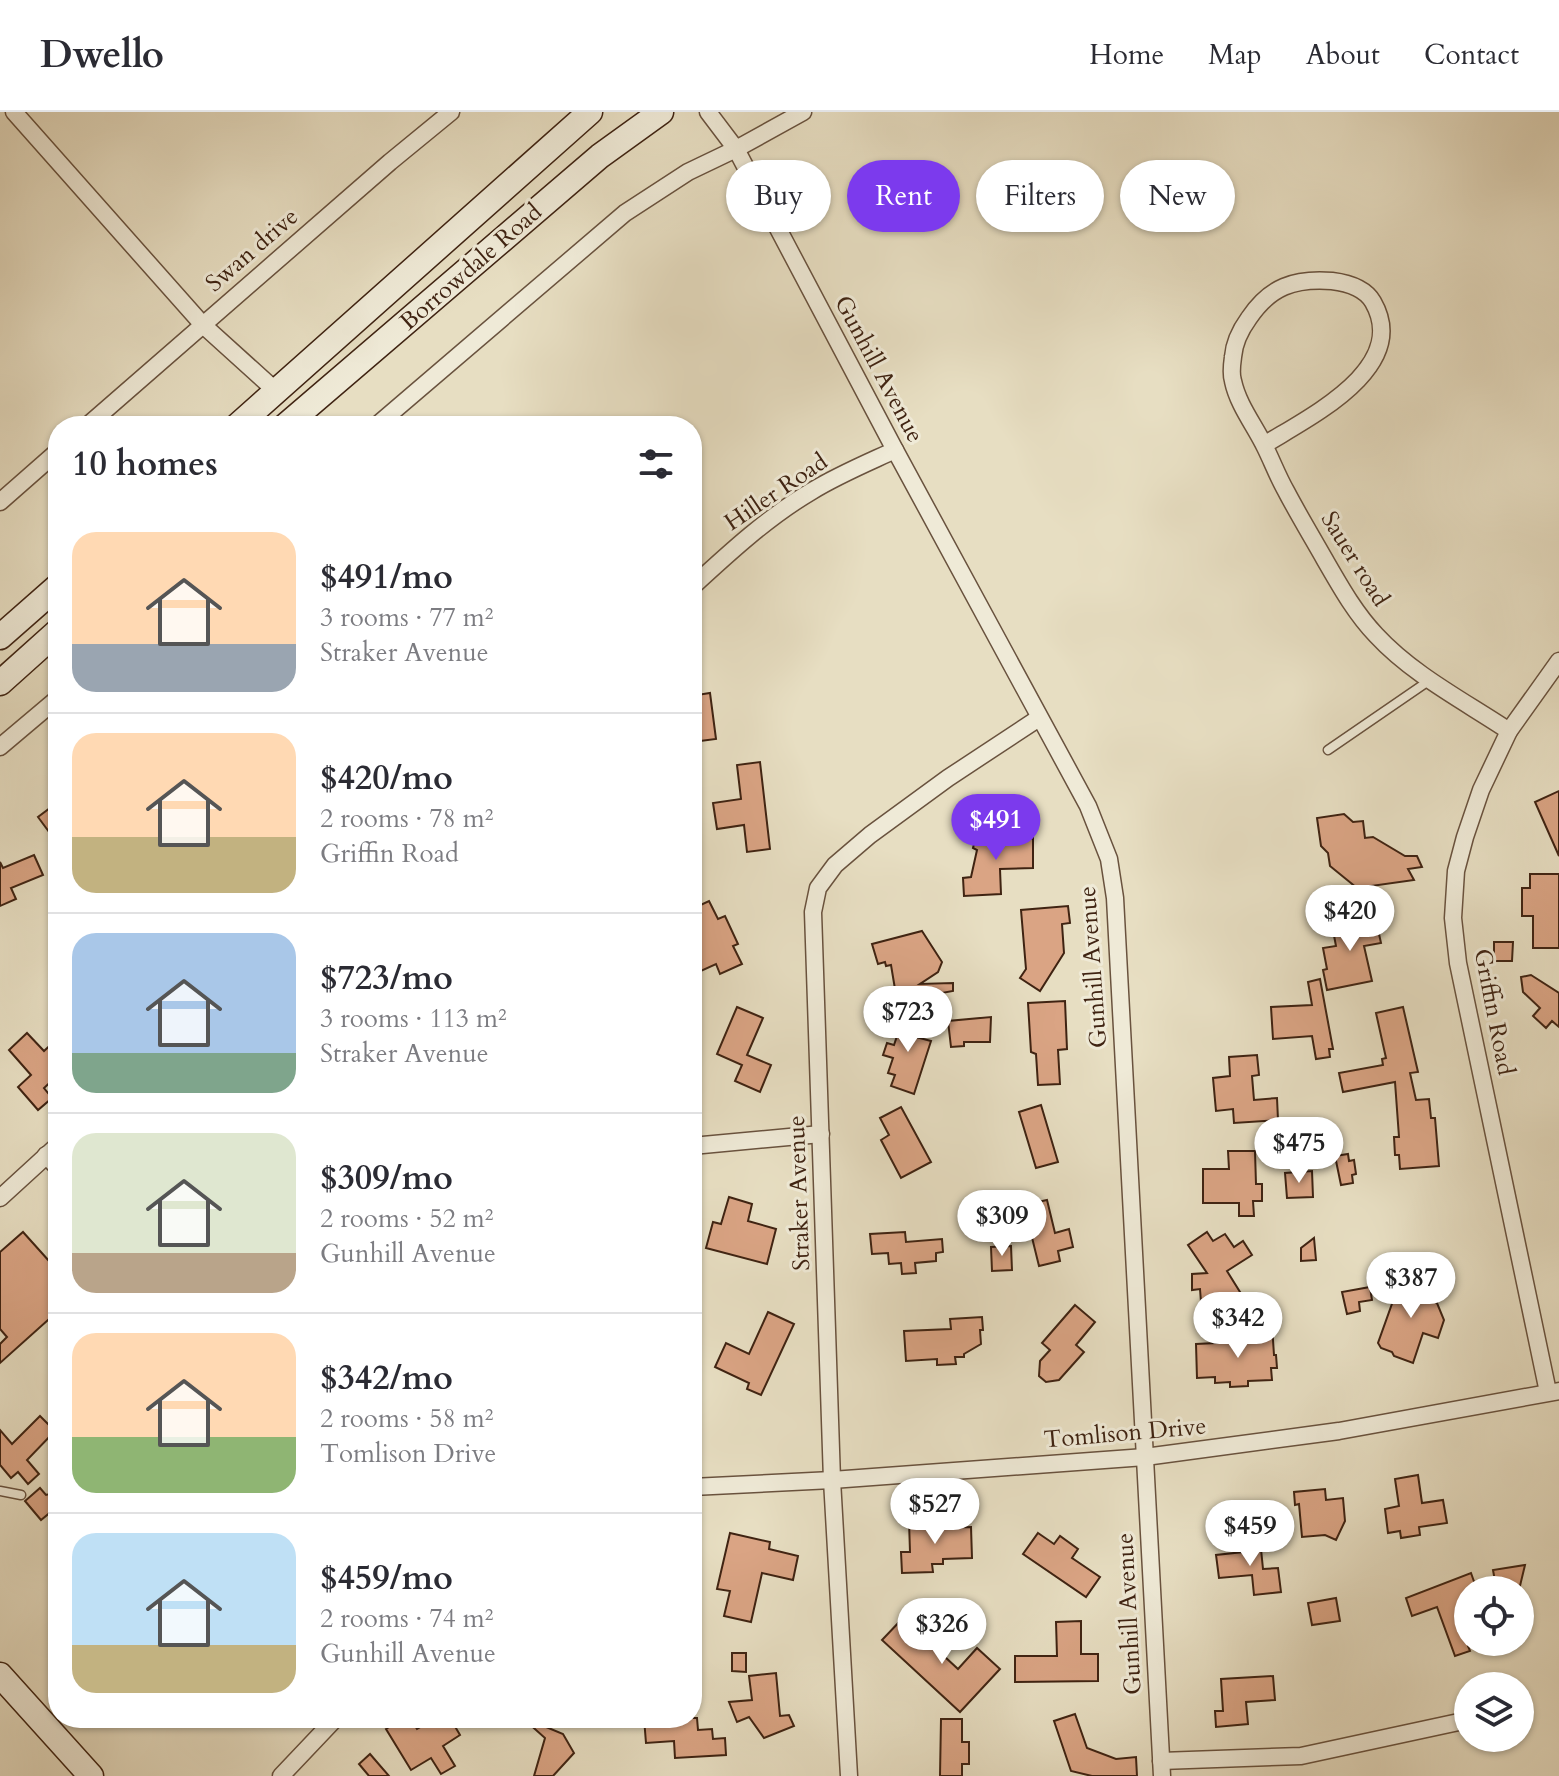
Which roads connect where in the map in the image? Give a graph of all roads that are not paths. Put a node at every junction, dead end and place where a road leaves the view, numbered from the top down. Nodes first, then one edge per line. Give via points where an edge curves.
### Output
1 (14, 112) edge
2 (590, 112) edge
3 (661, 112) edge
4 (708, 112) edge
5 (803, 112) edge
6 (449, 113) edge
7 (736, 149) junction
8 (203, 325) junction
9 (276, 391) junction
10 (98, 416) edge
11 (248, 416) edge
12 (297, 416) edge
13 (388, 416) edge
14 (1264, 445) junction
15 (895, 450) junction
16 (48, 460) edge
17 (0, 502) edge
18 (702, 578) edge
19 (48, 595) edge
20 (0, 637) edge
21 (48, 640) edge
22 (1559, 661) edge
23 (1430, 680) junction
24 (0, 683) edge
25 (48, 706) edge
26 (1039, 718) junction
27 (1509, 731) junction
28 (0, 747) edge
29 (1328, 750) dead end
30 (821, 1134) junction
31 (702, 1145) edge
32 (48, 1154) edge
33 (0, 1198) edge
34 (1554, 1392) edge
35 (1145, 1457) junction
36 (832, 1480) junction
37 (702, 1486) edge
38 (0, 1491) edge
39 (21, 1495) dead end
40 (0, 1675) edge
41 (1454, 1723) edge
42 (327, 1728) edge
43 (1162, 1769) edge
44 (91, 1776) edge
45 (281, 1776) edge
46 (849, 1776) edge

1 - 8 street
2 - 9 main road, Borrowdale Road
3 - 12 main road, Borrowdale Road via 600,156
4 - 7 street, Gunhill Avenue
5 - 7 street
6 - 8 street, Swan drive
7 - 13 street via 688,172 625,213
7 - 15 street, Gunhill Avenue
8 - 9 street
8 - 10 street, Swan drive
9 - 11 main road, Borrowdale Road
14 - 14 street, Sauer road via 1233,381 1233,354 1248,319 1261,301 1285,286 1315,280 1345,283 1367,293 1382,325 1380,348 1366,372
14 - 23 street, Sauer road via 1355,610 1375,635
15 - 18 street, Hiller Road via 813,490 740,542
15 - 26 street, Gunhill Avenue
16 - 17 street
19 - 20 main road
21 - 24 main road
22 - 27 street, Griffin Road
23 - 27 street, Sauer road
23 - 29 lane
25 - 28 street
26 - 30 street, Straker Avenue via 870,835 818,888 813,926
26 - 35 street, Gunhill Avenue via 1100,833 1115,898
27 - 34 street, Griffin Road via 1465,837 1453,918 1458,963
30 - 31 street
30 - 36 street, Straker Avenue
32 - 33 street
34 - 35 street, Tomlison Drive via 1339,1431
35 - 36 street, Tomlison Drive
35 - 43 street, Gunhill Avenue
36 - 37 street, Tomlison Drive
36 - 46 street, Straker Avenue
38 - 39 lane
40 - 44 main road
41 - 43 street via 1301,1756
42 - 45 street

